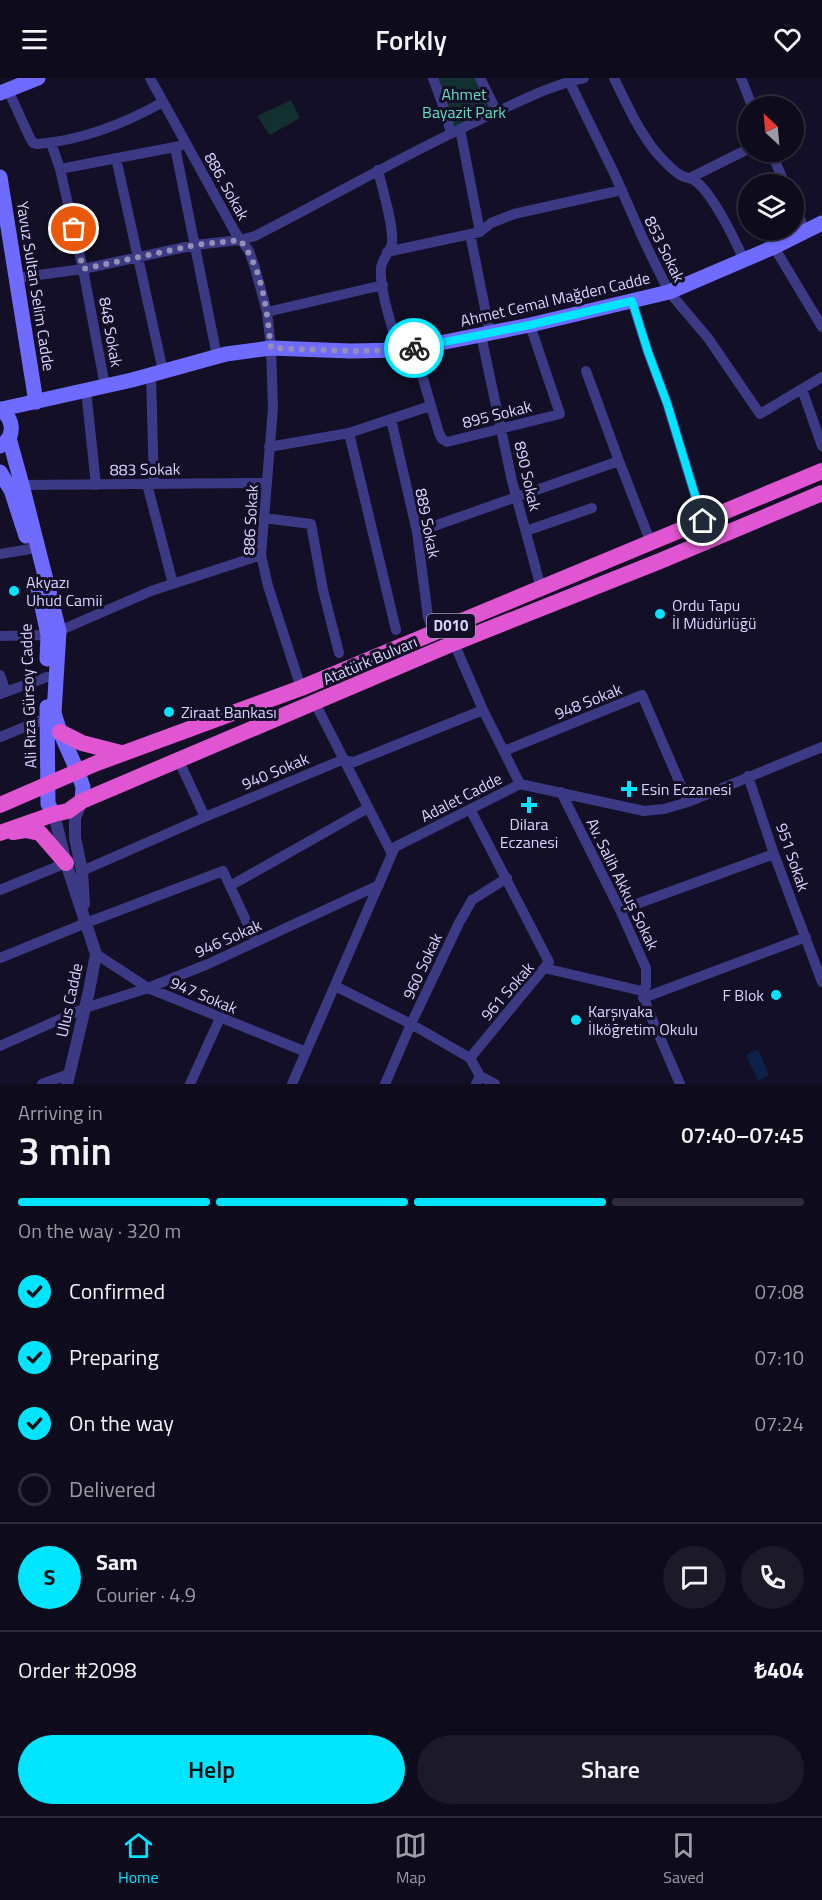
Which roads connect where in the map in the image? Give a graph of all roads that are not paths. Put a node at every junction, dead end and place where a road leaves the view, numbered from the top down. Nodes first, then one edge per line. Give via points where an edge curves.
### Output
1 (38, 78) edge
2 (150, 78) edge
3 (433, 78) edge
4 (480, 78) edge
5 (584, 78) edge
6 (614, 78) edge
7 (741, 78) edge
8 (569, 81) junction
9 (4, 92) edge
10 (748, 96) edge
11 (163, 102) junction
12 (497, 112) junction
13 (455, 131) junction
14 (51, 143) junction
15 (181, 146) junction
16 (738, 155) edge
17 (116, 158) junction
18 (60, 169) junction
19 (378, 170) junction
20 (0, 177) edge
21 (690, 178) junction
22 (622, 190) junction
23 (822, 223) edge
24 (805, 231) joint
25 (475, 233) junction
26 (240, 240) junction
27 (195, 245) junction
28 (6, 246) edge
29 (774, 247) junction
30 (387, 252) junction
31 (138, 257) junction
32 (744, 260) junction
33 (83, 269) junction
34 (16, 278) junction
35 (383, 285) junction
36 (669, 292) junction
37 (632, 301) junction
38 (267, 312) junction
39 (530, 325) junction
40 (822, 327) edge
41 (485, 334) junction
42 (271, 348) junction
43 (414, 348) junction
44 (398, 350) junction
45 (217, 356) junction
46 (586, 371) dead end
47 (157, 373) junction
48 (822, 377) edge
49 (105, 386) junction
50 (802, 389) junction
51 (86, 390) junction
52 (36, 402) junction
53 (430, 406) junction
54 (1, 409) edge
55 (391, 419) junction
56 (502, 428) junction
57 (349, 433) junction
58 (4, 442) edge
59 (822, 446) edge
60 (269, 447) junction
61 (619, 461) junction
62 (822, 471) edge
63 (0, 472) edge
64 (267, 483) junction
65 (151, 484) junction
66 (22, 485) junction
67 (96, 485) junction
68 (822, 493) edge
69 (517, 497) junction
70 (592, 508) dead end
71 (264, 519) junction
72 (703, 521) junction
73 (526, 531) junction
74 (417, 532) junction
75 (651, 543) junction
76 (30, 549) junction
77 (0, 554) edge
78 (261, 555) junction
79 (173, 584) junction
80 (541, 588) junction
81 (396, 630) dead end
82 (53, 633) junction
83 (434, 633) junction
84 (0, 636) edge
85 (454, 643) junction
86 (339, 653) dead end
87 (0, 675) edge
88 (47, 677) junction
89 (301, 688) junction
90 (3, 693) edge
91 (315, 703) junction
92 (483, 710) junction
93 (47, 718) junction
94 (60, 732) junction
95 (0, 737) edge
96 (822, 747) edge
97 (504, 752) junction
98 (121, 753) junction
99 (178, 759) junction
100 (342, 760) junction
101 (77, 770) junction
102 (748, 776) junction
103 (49, 782) junction
104 (520, 784) junction
105 (561, 792) junction
106 (82, 801) junction
107 (688, 802) junction
108 (0, 805) edge
109 (368, 808) junction
110 (470, 809) junction
111 (54, 814) junction
112 (205, 817) junction
113 (0, 833) edge
114 (392, 854) junction
115 (774, 854) junction
116 (66, 863) junction
117 (82, 871) junction
118 (507, 878) junction
119 (379, 885) junction
120 (230, 886) junction
121 (0, 890) edge
122 (620, 910) junction
123 (86, 923) junction
124 (806, 937) junction
125 (256, 942) junction
126 (96, 954) junction
127 (0, 958) edge
128 (544, 968) junction
129 (822, 982) edge
130 (335, 986) junction
131 (148, 988) junction
132 (643, 994) junction
133 (85, 1008) junction
134 (219, 1018) junction
135 (411, 1024) junction
136 (0, 1046) edge
137 (306, 1052) junction
138 (470, 1058) junction
139 (68, 1079) edge
140 (478, 1080) edge
141 (42, 1084) edge
142 (190, 1084) edge
143 (292, 1084) edge
144 (385, 1084) edge
145 (495, 1084) edge
146 (680, 1084) edge

1 - 9 main road
2 - 11 street, 886. Sokak
3 - 13 street, 890 Sokak
4 - 12 street
5 - 8 street
6 - 21 street via 654,150 669,167
7 - 10 street
8 - 12 street
8 - 22 street, 853 Sokak
9 - 14 street via 33,142
11 - 14 street via 109,128
11 - 15 street, 886. Sokak
12 - 13 street
13 - 19 street
13 - 25 street, 890 Sokak
14 - 18 street, 848 Sokak
15 - 17 street
15 - 26 street, 886. Sokak via 205,175
15 - 27 street
16 - 21 street
17 - 18 street
17 - 31 street
18 - 33 street, 848 Sokak
19 - 26 street via 273,227
19 - 30 street via 392,234 392,246
20 - 28 main road, Yavuz Sultan Selim Cadde
21 - 32 street via 702,187
22 - 25 street via 514,214
22 - 36 street, 853 Sokak
23 - 24 main road, Ahmet Cemal Mağden Cadde
24 - 29 main road, Ahmet Cemal Mağden Cadde
25 - 30 street
25 - 41 street, 890 Sokak
26 - 27 street
26 - 38 street, 886. Sokak via 249,251
27 - 31 street
27 - 45 street
28 - 34 main road, Yavuz Sultan Selim Cadde
29 - 32 main road, Ahmet Cemal Mağden Cadde
29 - 40 street
30 - 35 street via 381,269
31 - 33 street
31 - 47 street
32 - 36 main road, Ahmet Cemal Mağden Cadde
33 - 34 street
33 - 49 street, 848 Sokak
34 - 52 main road, Yavuz Sultan Selim Cadde
35 - 38 street
35 - 44 street
36 - 37 main road, Ahmet Cemal Mağden Cadde
36 - 50 street, 853 Sokak via 708,338 760,414
37 - 39 main road, Ahmet Cemal Mağden Cadde
37 - 72 street
38 - 42 street, 886. Sokak
39 - 41 main road, Ahmet Cemal Mağden Cadde
39 - 56 street, 895 Sokak via 560,414
41 - 43 main road, Ahmet Cemal Mağden Cadde
41 - 56 street, 890 Sokak
42 - 44 main road, Ahmet Cemal Mağden Cadde
42 - 45 main road, Ahmet Cemal Mağden Cadde
42 - 60 street, 886 Sokak via 273,408
43 - 44 main road, Ahmet Cemal Mağden Cadde
43 - 53 street, 895 Sokak
45 - 47 main road, Ahmet Cemal Mağden Cadde
46 - 61 street
47 - 49 main road, Ahmet Cemal Mağden Cadde
47 - 65 street
48 - 50 street
49 - 51 main road, Ahmet Cemal Mağden Cadde
50 - 59 street
51 - 52 main road, Ahmet Cemal Mağden Cadde
51 - 67 street
52 - 54 main road, Ahmet Cemal Mağden Cadde
53 - 55 street
53 - 56 street, 895 Sokak via 439,433 447,442
54 - 58 main road, Ali Rıza Gürsoy Cadde via 10,419 11,432
55 - 57 street
55 - 74 street, 889 Sokak
56 - 69 street, 890 Sokak
57 - 60 street
57 - 81 street
58 - 66 main road, Ali Rıza Gürsoy Cadde
60 - 64 street, 886 Sokak
61 - 69 street
61 - 75 street
62 - 72 highway, Atatürk Bulvarı / D010
63 - 76 main road, Ali Rıza Gürsoy Cadde via 11,490
64 - 65 street, 883 Sokak
64 - 71 street, 886 Sokak
65 - 67 street, 883 Sokak
65 - 79 street
66 - 67 street, 883 Sokak
66 - 82 main road, Ali Rıza Gürsoy Cadde
68 - 85 highway, Atatürk Bulvarı / D010
69 - 73 street, 890 Sokak
69 - 74 street
70 - 73 street
71 - 78 street, 886 Sokak
71 - 86 street via 311,524
72 - 75 highway, Atatürk Bulvarı / D010
73 - 80 street, 890 Sokak
74 - 83 street, 889 Sokak via 428,617
75 - 80 highway, Atatürk Bulvarı / D010
76 - 77 street
76 - 82 main road, Ali Rıza Gürsoy Cadde
78 - 79 street
78 - 89 street, 886 Sokak
79 - 82 street
80 - 83 highway, Atatürk Bulvarı / D010
82 - 84 street
82 - 88 main road, Ali Rıza Gürsoy Cadde
82 - 94 main road, Ali Rıza Gürsoy Cadde via 54,713
83 - 89 highway, Atatürk Bulvarı / D010
85 - 91 highway, Atatürk Bulvarı / D010
85 - 92 street
87 - 90 street
88 - 90 street
88 - 93 main road, Ali Rıza Gürsoy Cadde
89 - 98 highway, Atatürk Bulvarı / D010
91 - 99 highway, Atatürk Bulvarı / D010
91 - 100 street
92 - 97 street
92 - 100 street, 940 Sokak via 354,762
93 - 95 street
93 - 103 main road, Ali Rıza Gürsoy Cadde
94 - 98 highway
94 - 101 main road, Ali Rıza Gürsoy Cadde
96 - 102 street, Adalet Cadde
97 - 104 street
97 - 107 street, 948 Sokak via 642,695
98 - 101 highway, Atatürk Bulvarı / D010
99 - 106 highway, Atatürk Bulvarı / D010
99 - 112 street
100 - 109 street
100 - 112 street, 940 Sokak
101 - 103 highway, Atatürk Bulvarı / D010
101 - 106 main road, Ali Rıza Gürsoy Cadde via 83,787
102 - 107 street, Adalet Cadde
102 - 115 street, 951 Sokak
103 - 108 highway, Atatürk Bulvarı / D010
103 - 111 main road, Ali Rıza Gürsoy Cadde via 48,804
104 - 105 street, Adalet Cadde
104 - 110 street, Adalet Cadde
105 - 107 street, Adalet Cadde via 644,811
105 - 122 street, Av. Salih Akkuş Sokak
106 - 111 highway, Atatürk Bulvarı / D010 via 68,811
106 - 117 street, Ulus Cadde via 75,818 75,838
109 - 114 street
109 - 120 street
110 - 114 street, Adalet Cadde via 395,847
110 - 118 street
111 - 113 highway, Atatürk Bulvarı / D010
111 - 116 street, Ulus Cadde
112 - 117 street, 940 Sokak
113 - 116 highway via 40,833
114 - 119 street
115 - 122 street
115 - 124 street, 951 Sokak
116 - 121 street
116 - 123 street, Ulus Cadde
117 - 123 street, Ulus Cadde
118 - 128 street via 549,962
118 - 135 street, 960 Sokak via 472,900
119 - 125 street, 946 Sokak
119 - 130 street
120 - 123 street via 223,871
120 - 125 street
122 - 132 street, Av. Salih Akkuş Sokak via 646,968
123 - 126 street, Ulus Cadde
123 - 127 street
124 - 129 street, 951 Sokak
124 - 132 street
125 - 131 street, 946 Sokak
126 - 131 street, 947 Sokak
126 - 133 street, Ulus Cadde
128 - 132 street, 961 Sokak
128 - 138 street, 961 Sokak
130 - 135 street
130 - 137 street
131 - 133 street, 946 Sokak
131 - 134 street, 947 Sokak
132 - 146 street
133 - 136 street, 946 Sokak
133 - 139 street, Ulus Cadde
134 - 137 street, 947 Sokak
134 - 142 street
135 - 138 street
135 - 144 street, 960 Sokak
137 - 143 street
138 - 140 street
139 - 141 street
140 - 145 street

